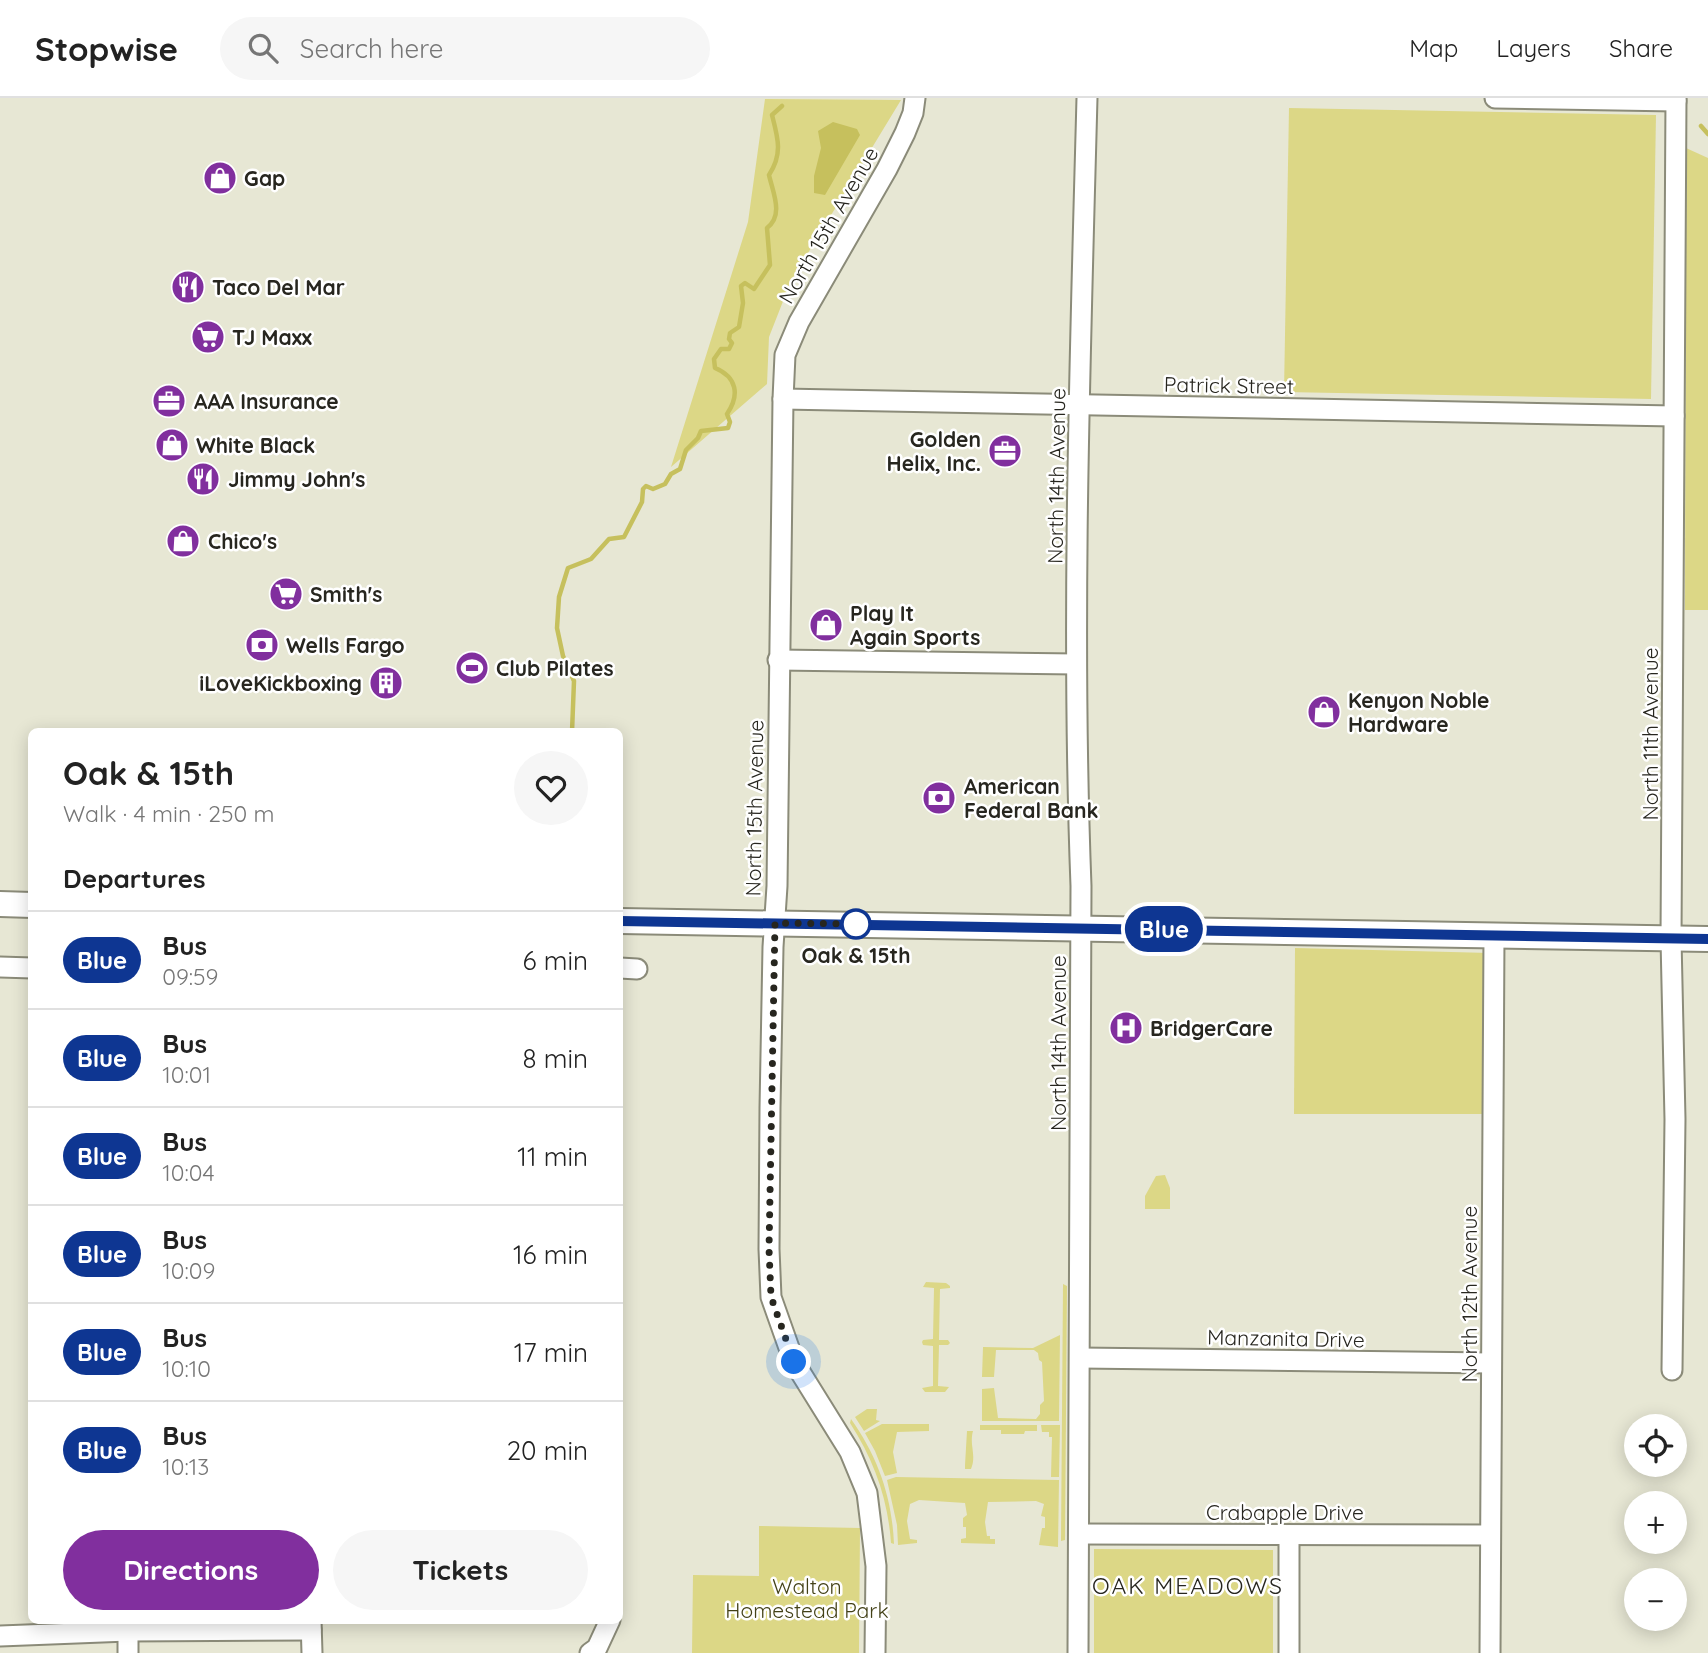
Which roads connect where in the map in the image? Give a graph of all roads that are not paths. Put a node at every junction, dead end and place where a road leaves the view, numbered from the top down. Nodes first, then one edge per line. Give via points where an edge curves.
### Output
1 (915, 98) edge
2 (1087, 98) edge
3 (1495, 98) edge
4 (1676, 100) edge
5 (783, 399) junction
6 (1080, 405) junction
7 (1674, 416) junction
8 (778, 660) junction
9 (1076, 664) junction
10 (0, 904) edge
11 (28, 905) edge
12 (623, 921) edge
13 (775, 923) junction
14 (1081, 928) junction
15 (1494, 936) junction
16 (1671, 939) junction
17 (1708, 939) edge
18 (0, 967) edge
19 (28, 968) edge
20 (1080, 1358) junction
21 (1492, 1363) junction
22 (1672, 1370) dead end
23 (1079, 1534) junction
24 (1289, 1535) junction
25 (1490, 1535) junction
26 (608, 1624) edge
27 (311, 1625) edge
28 (78, 1627) edge
29 (128, 1631) junction
30 (0, 1636) edge
31 (128, 1653) edge
32 (312, 1653) edge
33 (590, 1653) edge
34 (875, 1653) edge
35 (1078, 1653) edge
36 (1289, 1653) edge
37 (1490, 1653) edge

1 - 5 street, North 15th Avenue via 913,113 887,169 799,322 785,355
2 - 6 street, North 14th Avenue
3 - 4 street
4 - 7 street, North 11th Avenue
5 - 6 street, Patrick Street
5 - 8 street, North 15th Avenue
6 - 7 street, Patrick Street
6 - 9 street, North 14th Avenue
7 - 16 street, North 11th Avenue
8 - 9 street
8 - 13 street, North 15th Avenue
9 - 14 street, North 14th Avenue
10 - 11 main road
12 - 13 main road
13 - 14 main road
13 - 34 street, North 15th Avenue via 771,1297 794,1362 850,1452 867,1493 876,1566
14 - 15 main road
14 - 20 street, North 14th Avenue
15 - 16 main road
15 - 21 street, North 12th Avenue
16 - 17 main road
16 - 22 street, North 11th Avenue via 1675,1119
18 - 19 street
20 - 21 street, Manzanita Drive
20 - 23 street, North 14th Avenue
21 - 25 street, North 12th Avenue
23 - 24 street, Crabapple Drive
23 - 35 street, North 14th Avenue
24 - 25 street, Crabapple Drive
24 - 36 street
25 - 37 street, North 12th Avenue
26 - 33 street
27 - 29 street
27 - 32 street
28 - 29 street
28 - 30 street
29 - 31 street

